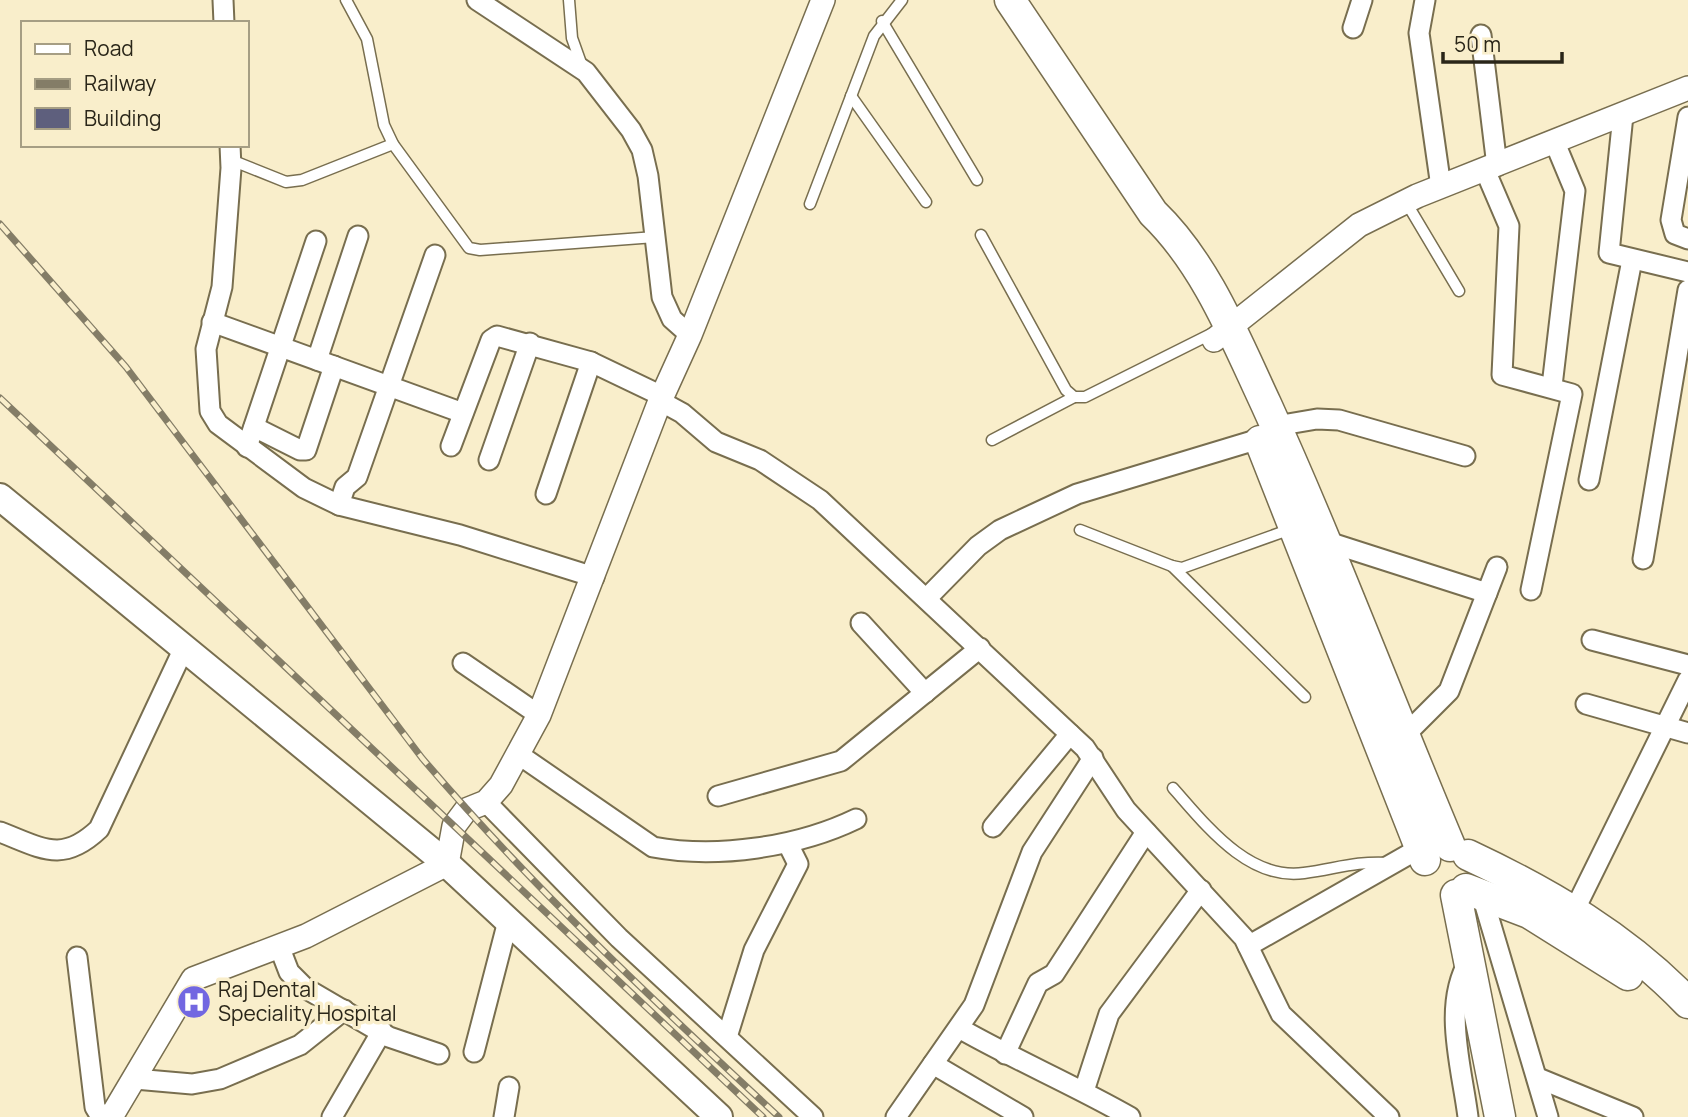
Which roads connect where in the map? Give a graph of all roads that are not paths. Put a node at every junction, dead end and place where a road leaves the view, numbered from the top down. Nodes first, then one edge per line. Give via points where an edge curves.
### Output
1 (223, 0) edge
2 (346, 0) edge
3 (477, 0) edge
4 (569, 0) edge
5 (823, 0) edge
6 (902, 0) edge
7 (1010, 0) edge
8 (1362, 0) edge
9 (1425, 0) edge
10 (224, 21) edge
11 (882, 21) junction
12 (1353, 28) dead end
13 (1481, 34) dead end
14 (586, 72) junction
15 (1686, 91) edge
16 (851, 96) junction
17 (1623, 115) junction
18 (1688, 117) edge
19 (1555, 143) junction
20 (393, 144) junction
21 (230, 152) edge
22 (1491, 168) junction
23 (977, 180) dead end
24 (1441, 187) junction
25 (926, 202) dead end
26 (1406, 202) junction
27 (810, 204) dead end
28 (981, 235) dead end
29 (358, 236) dead end
30 (655, 237) junction
31 (1688, 239) edge
32 (316, 241) dead end
33 (435, 254) dead end
34 (1632, 260) junction
35 (1688, 272) edge
36 (1688, 290) edge
37 (1459, 291) dead end
38 (212, 322) junction
39 (1219, 334) junction
40 (690, 335) junction
41 (530, 343) junction
42 (282, 347) junction
43 (591, 362) junction
44 (325, 363) junction
45 (390, 386) junction
46 (1552, 386) junction
47 (1074, 397) junction
48 (661, 399) junction
49 (463, 413) junction
50 (254, 427) junction
51 (1267, 432) junction
52 (992, 440) dead end
53 (450, 446) dead end
54 (247, 447) junction
55 (1465, 456) dead end
56 (489, 460) dead end
57 (1589, 480) dead end
58 (546, 494) dead end
59 (0, 497) edge
60 (339, 505) junction
61 (1295, 527) junction
62 (1080, 530) dead end
63 (1325, 541) junction
64 (1643, 559) dead end
65 (1172, 566) junction
66 (1497, 567) dead end
67 (594, 577) junction
68 (1531, 590) dead end
69 (1487, 593) junction
70 (927, 598) junction
71 (861, 623) dead end
72 (1592, 640) dead end
73 (184, 648) junction
74 (979, 648) junction
75 (463, 663) dead end
76 (1688, 665) edge
77 (1688, 680) edge
78 (925, 693) junction
79 (1304, 697) dead end
80 (1586, 704) dead end
81 (539, 715) junction
82 (1665, 725) junction
83 (1688, 733) edge
84 (1070, 734) junction
85 (1404, 736) junction
86 (518, 754) junction
87 (1093, 758) junction
88 (1173, 788) dead end
89 (718, 796) dead end
90 (486, 802) junction
91 (856, 819) dead end
92 (993, 827) dead end
93 (0, 832) edge
94 (1146, 832) junction
95 (788, 844) junction
96 (1441, 852) junction
97 (1393, 863) junction
98 (447, 864) junction
99 (1201, 890) junction
100 (1468, 893) junction
101 (1574, 911) junction
102 (508, 921) junction
103 (279, 946) junction
104 (1248, 946) junction
105 (77, 957) dead end
106 (1469, 961) junction
107 (1688, 1003) edge
108 (344, 1010) junction
109 (1688, 1024) edge
110 (959, 1028) junction
111 (382, 1031) junction
112 (727, 1037) junction
113 (474, 1052) dead end
114 (439, 1054) dead end
115 (1004, 1054) junction
116 (933, 1064) junction
117 (1538, 1078) junction
118 (135, 1079) junction
119 (509, 1087) dead end
120 (1084, 1091) junction
121 (711, 1114) edge
122 (102, 1116) edge
123 (332, 1117) edge
124 (504, 1117) edge
125 (813, 1117) edge
126 (896, 1117) edge
127 (1023, 1117) edge
128 (1130, 1117) edge
129 (1389, 1117) edge
130 (1468, 1117) edge
131 (1500, 1117) edge
132 (1548, 1117) edge
133 (1633, 1117) edge

1 - 10 street
2 - 20 lane via 367,39 384,125
3 - 14 street
4 - 14 lane via 572,38
5 - 40 street
6 - 11 lane
7 - 39 main road via 1153,213 1180,241
8 - 12 street
9 - 24 street via 1419,33
11 - 16 lane
11 - 23 lane
13 - 22 street
14 - 30 street via 642,150
15 - 17 street
16 - 25 lane
16 - 27 lane
17 - 19 street
17 - 34 street via 1608,249 1611,256
18 - 31 street via 1671,220 1675,234
19 - 22 street
19 - 46 street via 1575,191
20 - 21 lane via 286,182
20 - 30 lane via 474,250
21 - 38 street via 222,287
22 - 24 street
22 - 46 street via 1509,226 1501,370 1506,378
24 - 26 street
26 - 37 lane
26 - 39 street via 1359,225
28 - 47 lane
29 - 44 street
30 - 40 street via 665,309
32 - 42 street
33 - 45 street
34 - 35 street
34 - 57 street
36 - 64 street
38 - 42 street
38 - 54 street via 206,349 210,411 223,429
39 - 47 lane via 1085,397
39 - 51 main road
40 - 48 street
41 - 43 street
41 - 49 street via 494,337
41 - 56 street
42 - 44 street
42 - 50 street
43 - 48 street
43 - 58 street
44 - 45 street
44 - 50 street via 306,450
45 - 49 street
45 - 60 street via 357,477 345,487
46 - 68 street via 1570,391 1572,398
47 - 52 lane
48 - 67 street
48 - 70 street via 716,442 760,460 820,500
49 - 53 street
50 - 54 street
51 - 55 street via 1317,419 1339,420
51 - 61 main road
51 - 63 main road
51 - 70 street via 1077,494 1011,525 983,541
54 - 60 street via 304,488
59 - 73 main road
60 - 67 street
61 - 65 lane via 1193,565
61 - 96 main road
62 - 65 lane
63 - 69 street
63 - 85 main road
65 - 79 lane
66 - 69 street
67 - 81 street
69 - 85 street via 1449,691
70 - 74 street
71 - 78 street
72 - 76 street
73 - 93 street via 99,829 65,852
73 - 98 main road
74 - 78 street
74 - 84 street
75 - 81 street
77 - 82 street
78 - 89 street via 841,761
80 - 82 street
81 - 86 street
82 - 83 street
82 - 101 street
84 - 87 street
84 - 92 street
85 - 96 main road
86 - 90 street
86 - 95 street via 653,846 676,851
87 - 94 street via 1115,796
87 - 110 street via 1032,852 985,981
88 - 97 lane via 1228,848 1278,872 1305,873 1354,862
90 - 98 street via 466,810 454,826
90 - 112 street via 618,938
91 - 95 street
94 - 99 street
94 - 115 street via 1054,974 1038,983
95 - 112 street via 798,864 754,950
96 - 97 street
96 - 100 main road via 1474,871
96 - 100 main road via 1424,878 1428,886 1441,895
96 - 101 main road via 1531,884
97 - 104 street
98 - 102 main road
98 - 103 street
99 - 104 street
99 - 120 street via 1109,1014
100 - 106 main road
100 - 109 main road via 1529,913 1612,963
100 - 117 street
101 - 107 main road via 1633,954
102 - 113 street
102 - 121 main road
103 - 108 street via 295,981
103 - 118 street via 194,979
104 - 129 street via 1281,1014
105 - 122 street via 95,1107
106 - 130 street via 1459,977 1455,1010
106 - 131 main road
108 - 111 street
108 - 118 street via 300,1045 220,1079 192,1084
110 - 115 street
110 - 116 street
111 - 114 street
111 - 123 street
112 - 125 street
115 - 120 street
116 - 126 street
116 - 127 street
117 - 132 street
117 - 133 street
118 - 122 street
119 - 124 street
120 - 128 street

